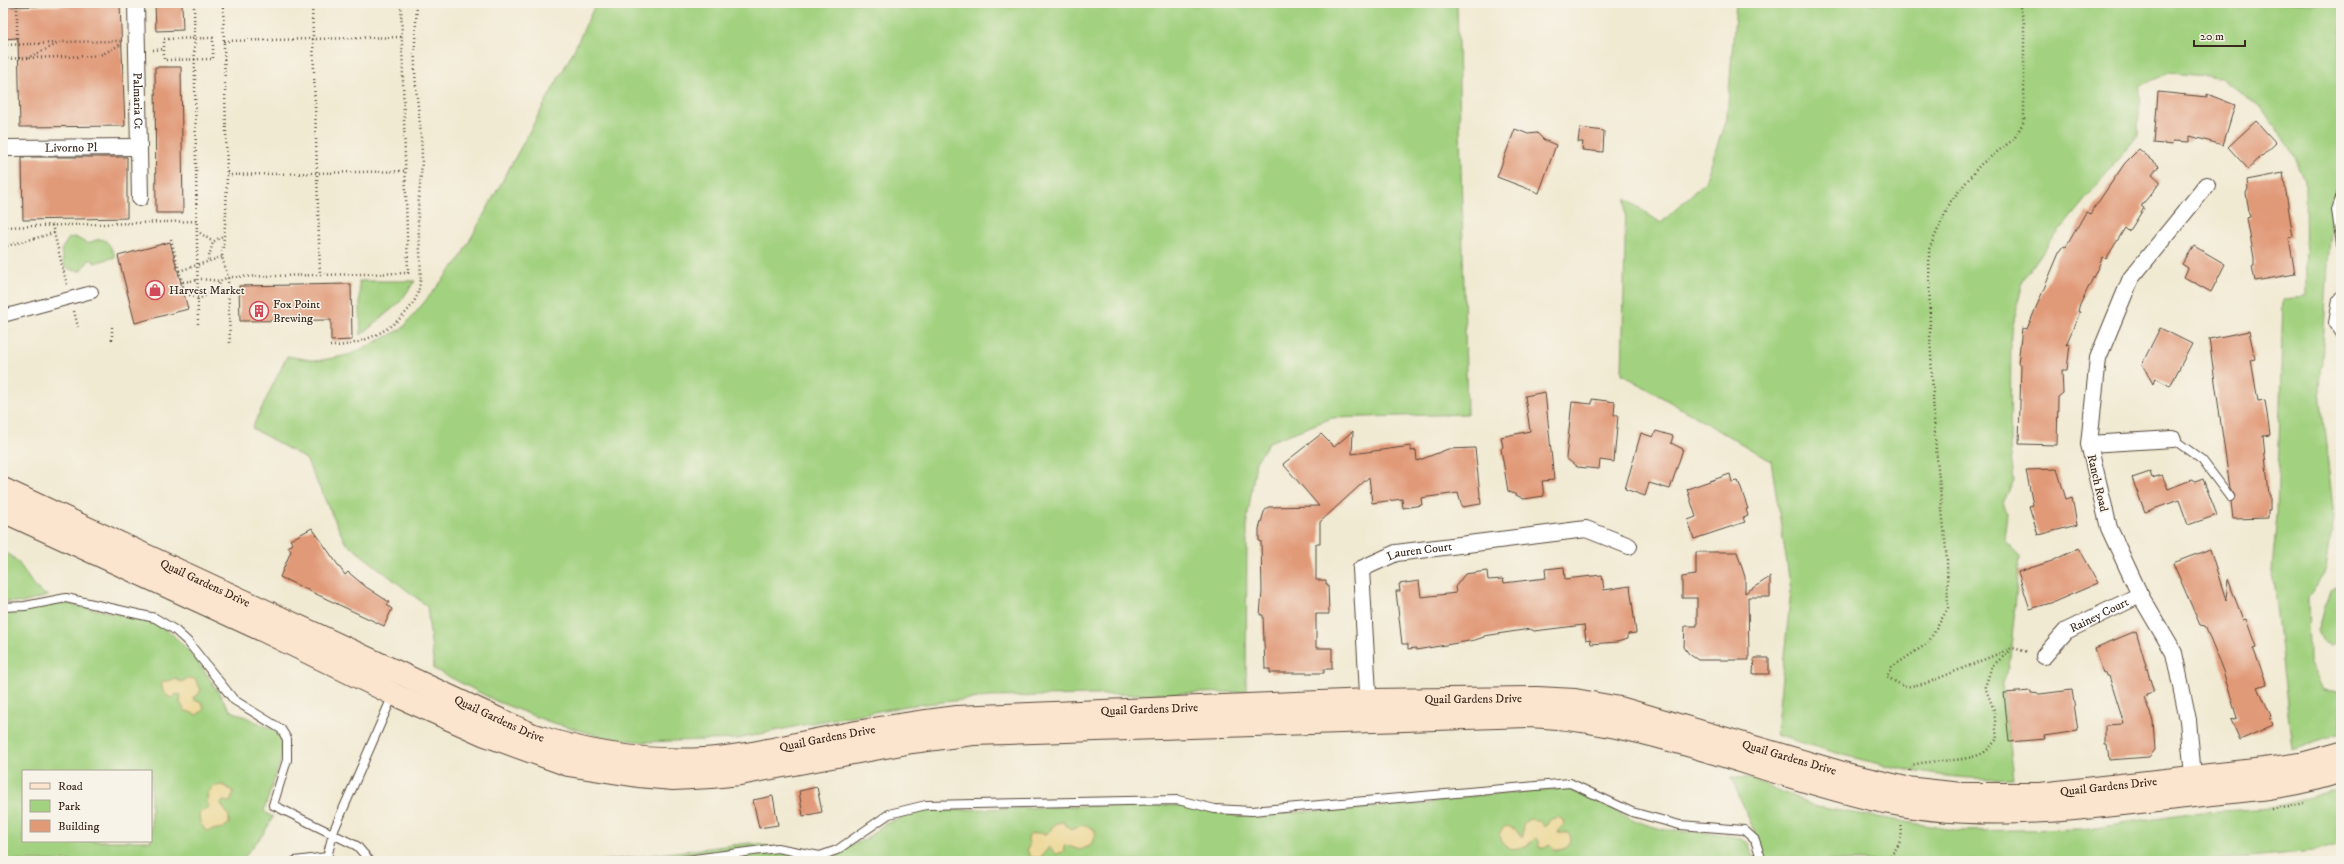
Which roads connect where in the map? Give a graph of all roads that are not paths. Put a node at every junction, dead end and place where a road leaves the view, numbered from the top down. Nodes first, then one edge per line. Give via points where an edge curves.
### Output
1 (136, 3) edge
2 (139, 147) junction
3 (3, 148) edge
4 (2207, 185) dead end
5 (2341, 195) edge
6 (140, 198) dead end
7 (2341, 245) edge
8 (92, 292) dead end
9 (2341, 293) edge
10 (3, 316) edge
11 (2341, 336) edge
12 (2172, 439) joint
13 (2089, 444) junction
14 (3, 489) edge
15 (2230, 497) dead end
16 (3, 511) edge
17 (1629, 546) dead end
18 (2140, 595) junction
19 (3, 607) edge
20 (2044, 656) dead end
21 (398, 684) junction
22 (1369, 700) junction
23 (1369, 721) junction
24 (2341, 752) edge
25 (2341, 771) edge
26 (2194, 786) junction
27 (332, 834) junction
28 (295, 861) edge
29 (370, 861) edge
30 (679, 861) edge
31 (1762, 861) edge

1 - 2 street, Palmaria Ct
2 - 3 street, Livorno Pl
2 - 6 street, Palmaria Ct
4 - 13 street, Ranch Road via 2131,278 2098,358
5 - 7 lane via 2336,210
8 - 10 street
9 - 11 lane via 2337,300 2333,323
12 - 13 street
12 - 15 lane via 2202,460
13 - 18 street, Ranch Road via 2109,528
14 - 21 main road, Quail Gardens Drive
16 - 21 main road, Quail Gardens Drive via 262,630
17 - 22 street, Lauren Court via 1586,529 1396,553 1361,569
18 - 20 street, Rainey Court via 2066,631
18 - 26 street, Ranch Road via 2174,653 2188,720
19 - 27 lane via 25,606 66,598 154,618 175,630 188,642 234,700 281,730 287,739 287,760 273,805
21 - 22 main road, Quail Gardens Drive via 559,743 630,758 672,760 742,754 906,723 957,717
21 - 23 main road, Quail Gardens Drive via 485,735 568,765 673,779 740,774 912,742 973,734
21 - 27 lane
22 - 23 street, Lauren Court
22 - 26 main road, Quail Gardens Drive via 1575,700 1612,706 1662,719 1850,775 1906,788 1961,794 2040,794
23 - 26 main road, Quail Gardens Drive via 1561,717 1635,730 1869,798 1948,811 2000,814 2084,808
24 - 26 main road, Quail Gardens Drive via 2301,764
25 - 26 main road, Quail Gardens Drive via 2291,785
27 - 28 lane via 327,857
27 - 29 lane via 357,846
30 - 31 lane via 777,848 820,856 837,850 889,814 926,805 1178,800 1215,809 1252,811 1570,783 1632,812 1680,825 1744,830 1755,840

